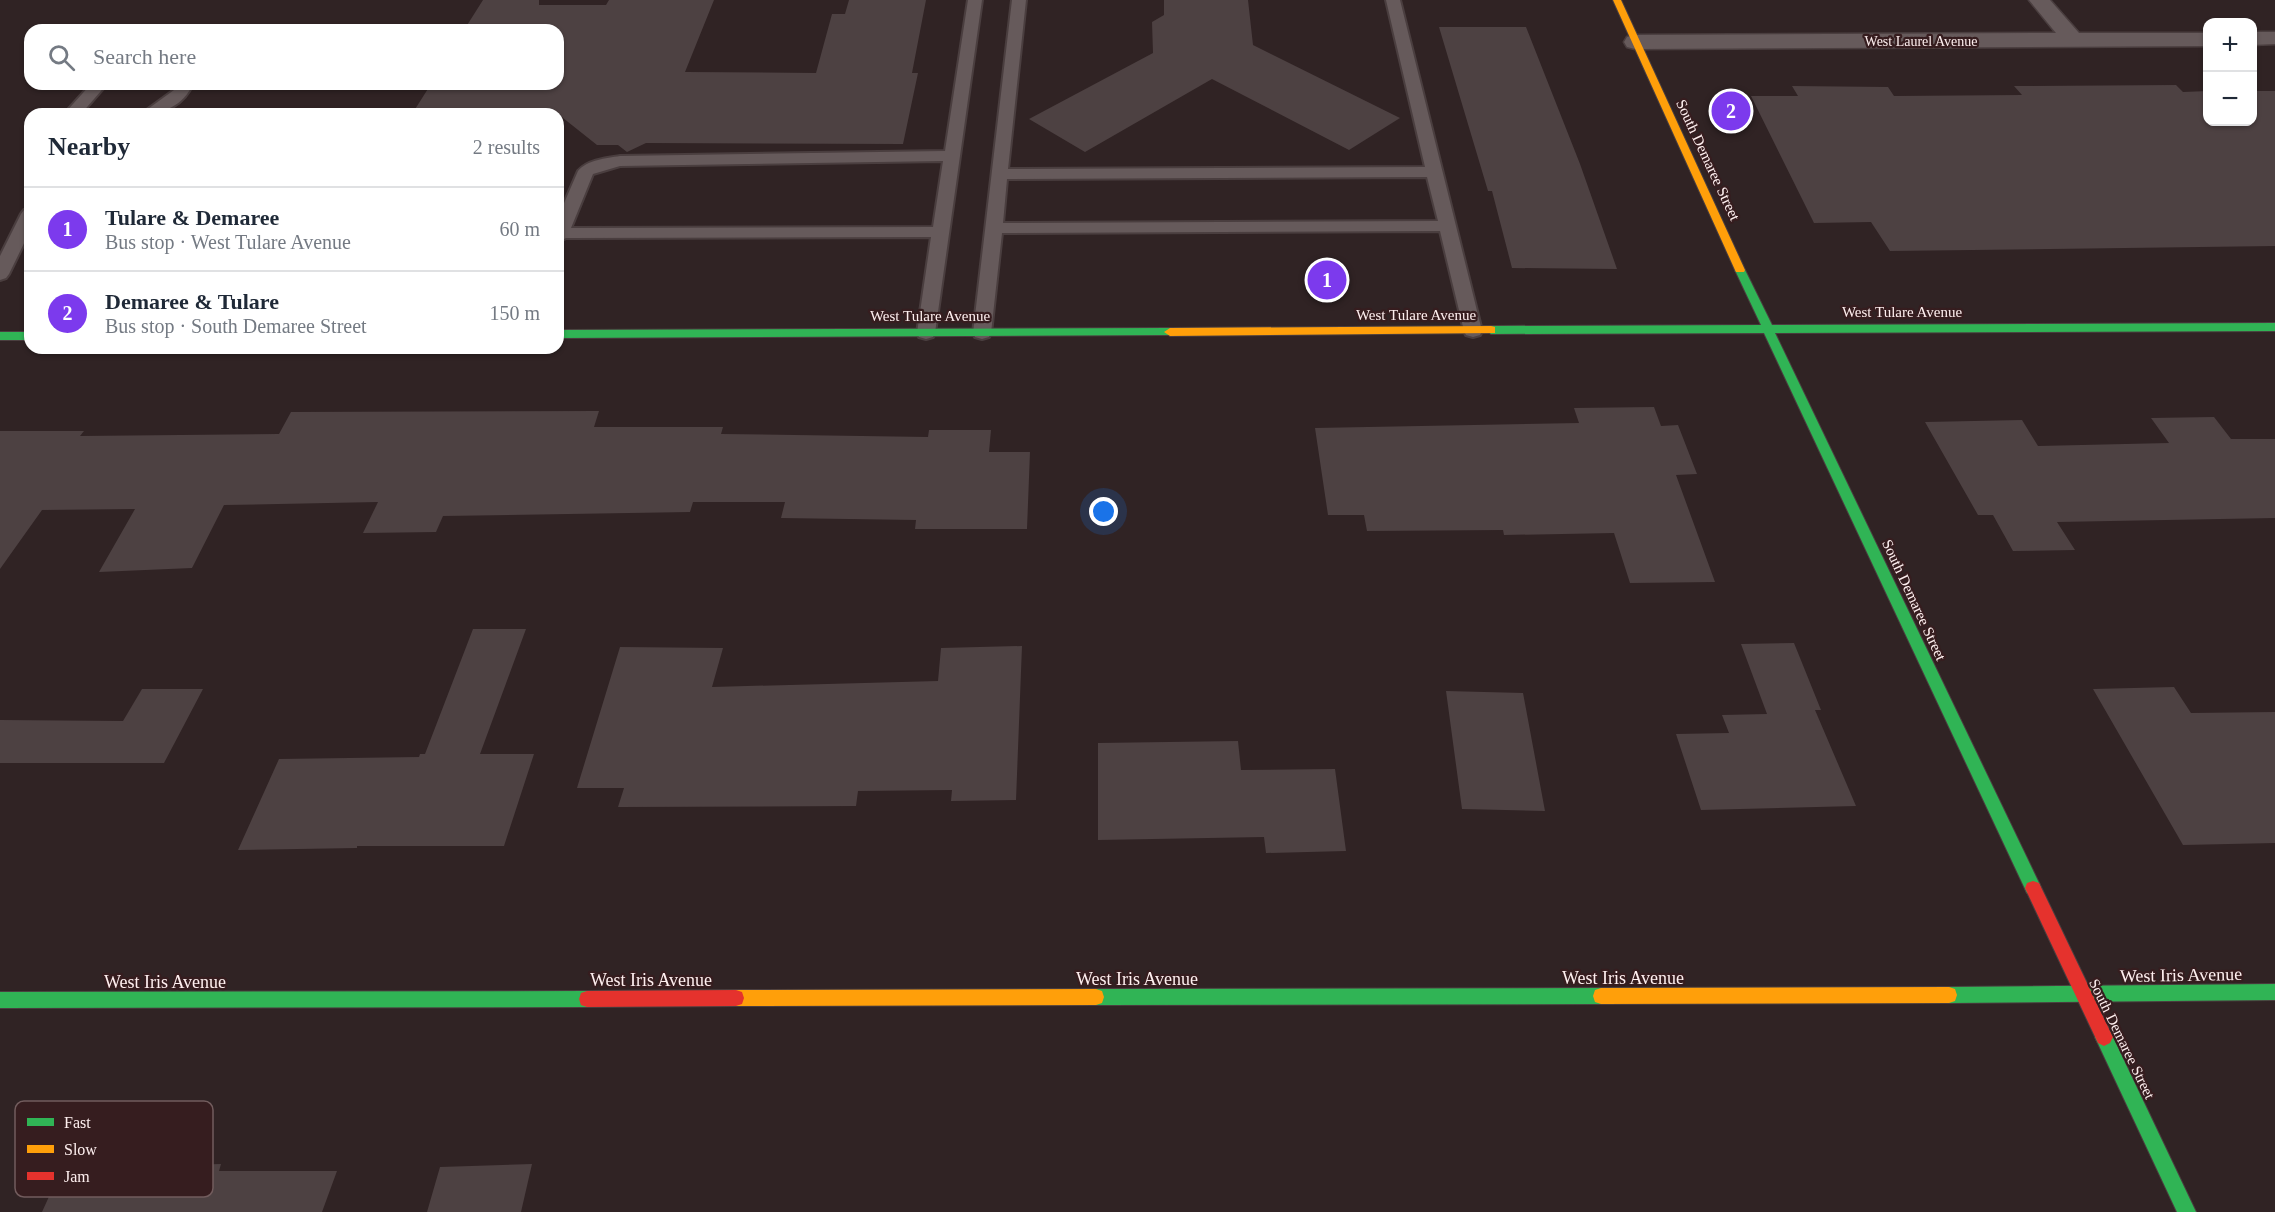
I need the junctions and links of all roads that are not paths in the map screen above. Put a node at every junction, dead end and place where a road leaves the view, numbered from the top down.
1 (975, 0) edge
2 (1019, 0) edge
3 (1393, 0) edge
4 (1617, 0) edge
5 (2039, 0) edge
6 (2275, 38) edge
7 (2203, 39) edge
8 (2257, 39) edge
9 (2073, 40) junction
10 (1635, 42) junction
11 (94, 90) edge
12 (182, 90) edge
13 (77, 108) edge
14 (158, 108) edge
15 (952, 156) junction
16 (1435, 172) junction
17 (999, 174) junction
18 (564, 223) edge
19 (24, 226) edge
20 (1448, 226) junction
21 (993, 228) junction
22 (940, 232) junction
23 (564, 235) edge
24 (0, 274) edge
25 (2275, 327) edge
26 (1767, 330) junction
27 (1473, 331) junction
28 (926, 333) junction
29 (981, 333) junction
30 (564, 334) edge
31 (0, 336) edge
32 (24, 336) edge
33 (2275, 992) edge
34 (2082, 995) junction
35 (0, 1000) edge
36 (2187, 1212) edge

1 - 15 lane
2 - 17 lane
3 - 16 lane
4 - 10 street, South Demaree Street
5 - 9 street
6 - 8 street
7 - 9 street, West Laurel Avenue
9 - 10 street, West Laurel Avenue
10 - 26 street, South Demaree Street
11 - 13 lane
12 - 14 lane
15 - 18 lane
15 - 22 lane
16 - 17 lane
16 - 20 lane
17 - 21 lane
19 - 24 lane
20 - 21 lane
20 - 27 lane
21 - 29 lane
22 - 23 lane
22 - 28 lane
25 - 26 street, West Tulare Avenue
26 - 27 street, West Tulare Avenue
26 - 34 street, South Demaree Street
27 - 29 street, West Tulare Avenue
28 - 29 street, West Tulare Avenue
28 - 30 street, West Tulare Avenue
31 - 32 street
33 - 34 street, West Iris Avenue
34 - 35 street, West Iris Avenue
34 - 36 street, South Demaree Street

